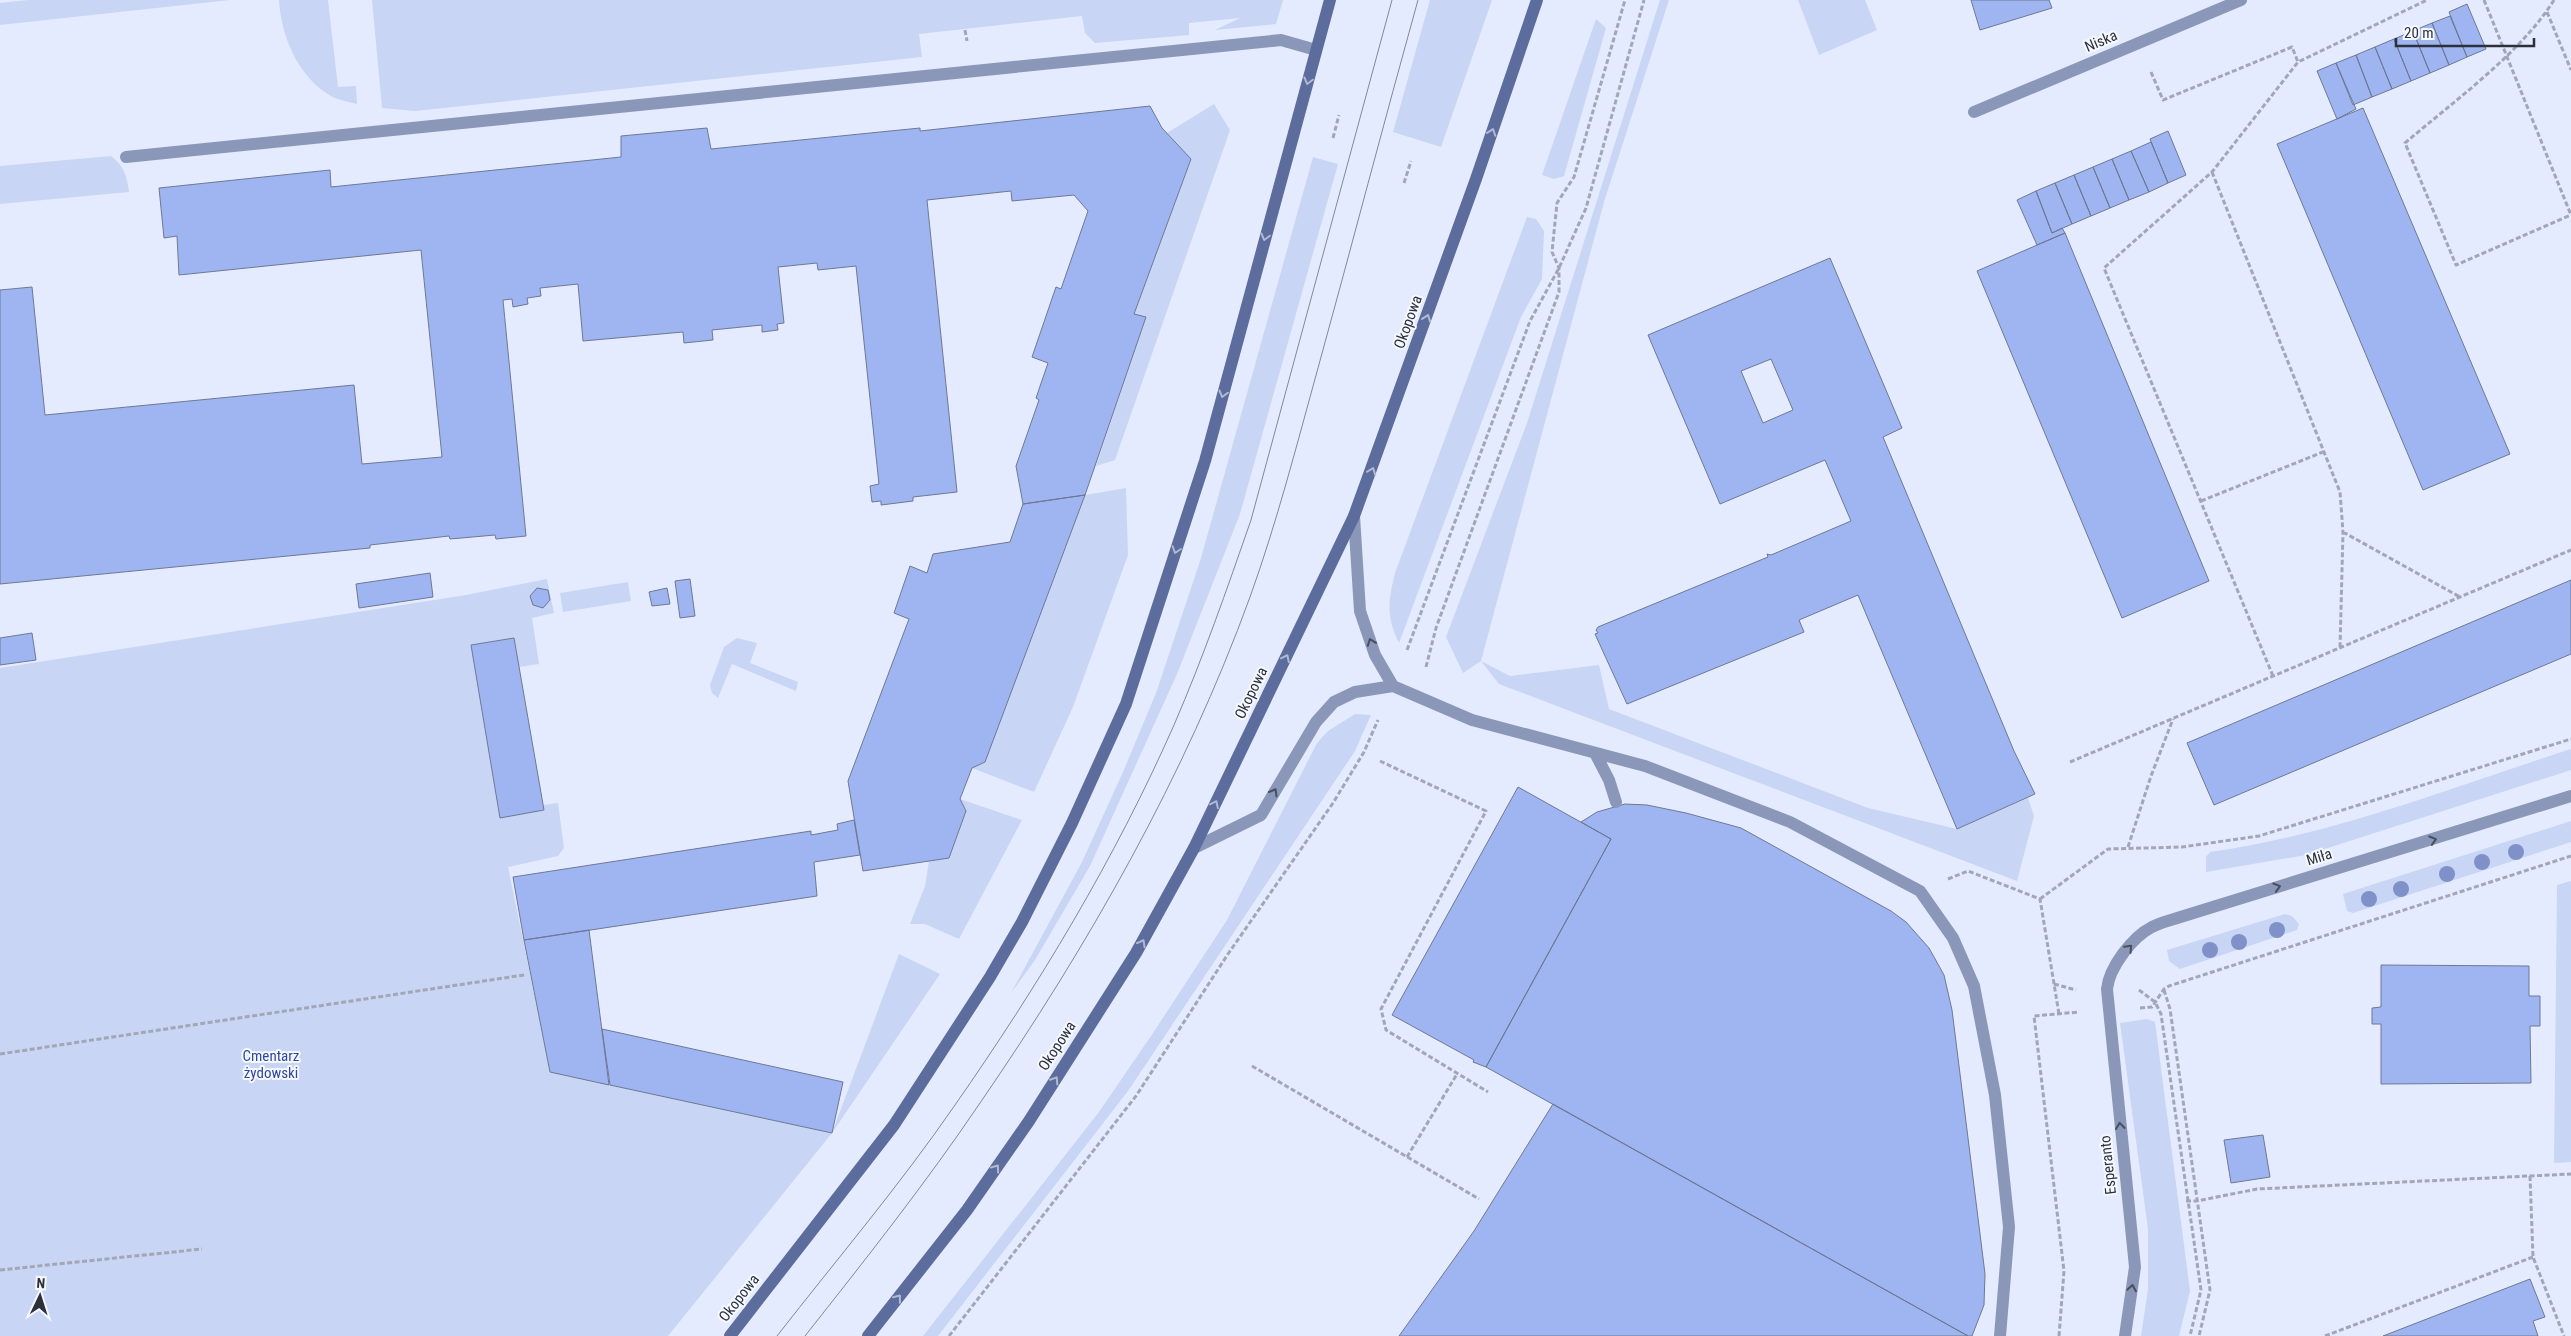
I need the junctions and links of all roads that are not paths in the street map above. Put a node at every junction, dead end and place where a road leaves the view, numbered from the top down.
1 (1330, 0) edge
2 (1537, 0) edge
3 (2241, 0) edge
4 (1316, 50) junction
5 (1974, 112) dead end
6 (126, 157) dead end
7 (1354, 516) junction
8 (1393, 686) junction
9 (1595, 753) junction
10 (2571, 796) edge
11 (1616, 802) dead end
12 (1194, 848) junction
13 (2107, 989) joint
14 (730, 1336) edge
15 (868, 1336) edge
16 (2000, 1336) edge
17 (2125, 1336) edge

1 - 4 main road, Okopowa
7 -> 2 main road, Okopowa
3 - 5 street, Niska
4 - 6 street
4 -> 14 main road, Okopowa
8 -> 7 street
12 -> 7 main road, Okopowa
8 - 9 street
12 -> 8 street
9 - 11 street
9 - 16 street
13 -> 10 street, Miła
15 -> 12 main road, Okopowa
17 -> 13 street, Esperanto

